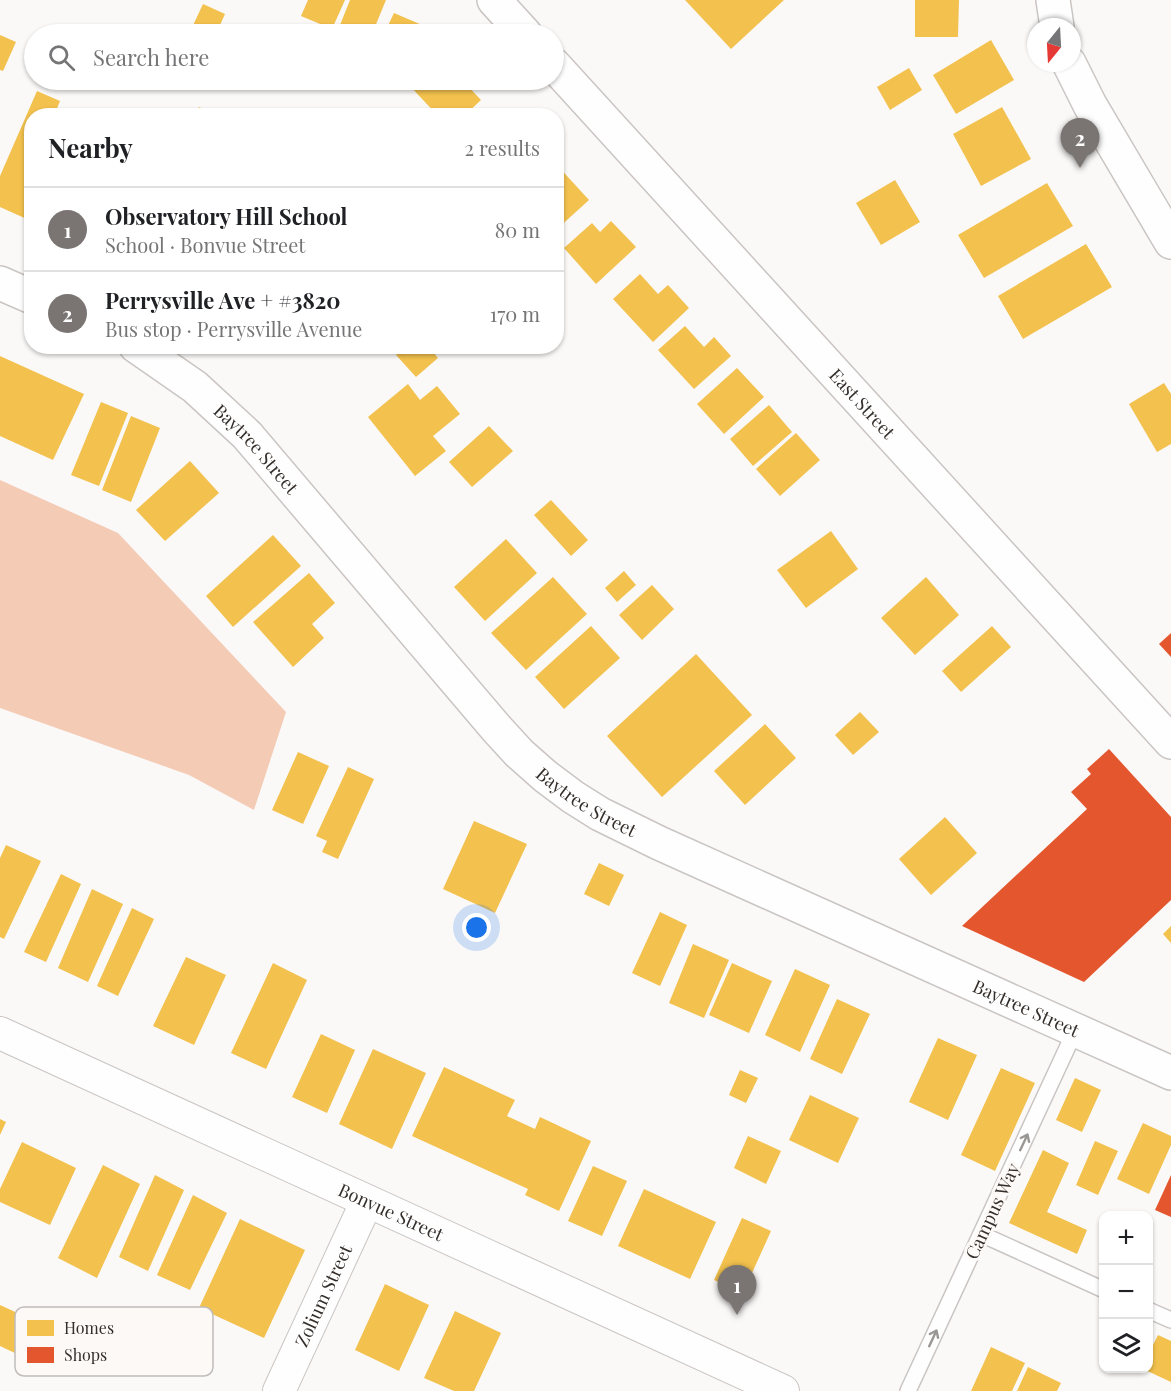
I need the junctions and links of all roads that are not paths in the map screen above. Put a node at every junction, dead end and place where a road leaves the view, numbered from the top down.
1 (494, 0) edge
2 (1053, 0) edge
3 (1056, 18) edge
4 (516, 24) edge
5 (1074, 72) edge
6 (564, 76) edge
7 (1171, 242) edge
8 (0, 282) edge
9 (24, 293) edge
10 (148, 354) edge
11 (1171, 742) edge
12 (1075, 1031) junction
13 (0, 1033) edge
14 (1171, 1073) edge
15 (367, 1201) junction
16 (981, 1234) junction
17 (1099, 1288) edge
18 (1153, 1312) edge
19 (1171, 1320) edge
20 (279, 1391) edge
21 (783, 1391) edge
22 (908, 1391) edge

1 - 4 street
2 - 3 street
5 - 7 street
6 - 11 street, East Street
8 - 9 street
10 - 12 street, Baytree Street
12 - 14 street, Baytree Street
16 -> 12 lane, Campus Way
13 - 15 street, Bonvue Street
15 - 20 street, Zolium Street
15 - 21 street, Bonvue Street
16 - 17 lane
22 -> 16 lane, Campus Way
18 - 19 lane

